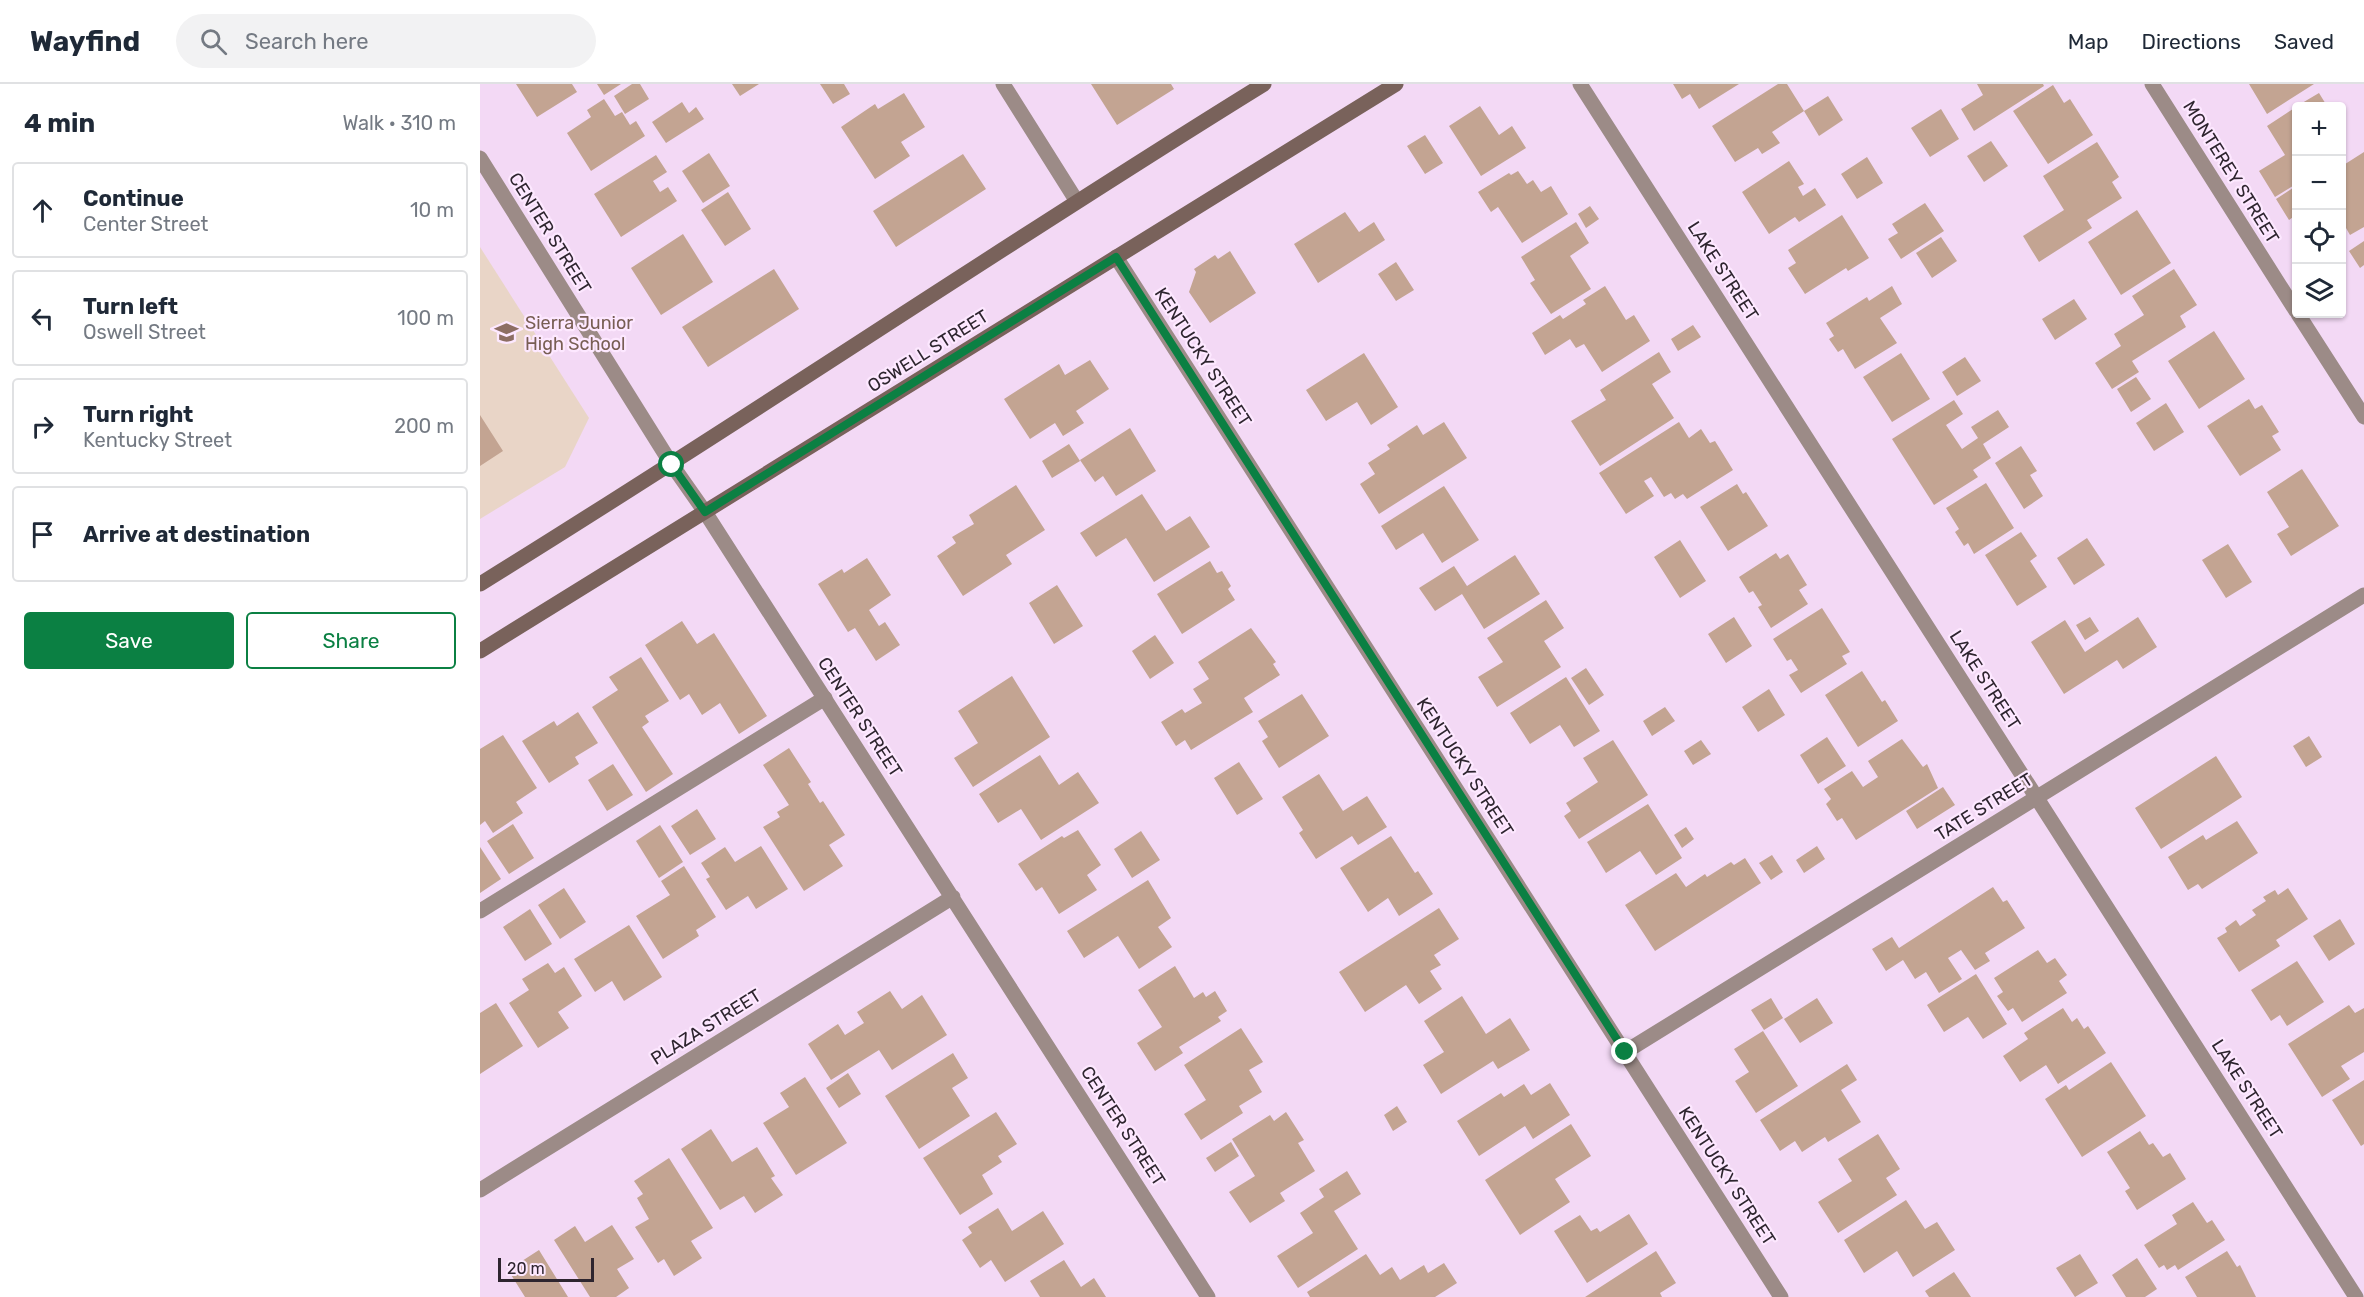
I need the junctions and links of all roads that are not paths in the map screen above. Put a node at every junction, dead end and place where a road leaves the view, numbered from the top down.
1 (1003, 84) edge
2 (1264, 84) edge
3 (1396, 84) edge
4 (1580, 84) edge
5 (2152, 84) edge
6 (480, 158) edge
7 (1076, 200) junction
8 (1116, 257) junction
9 (2292, 304) edge
10 (2301, 318) edge
11 (2364, 417) edge
12 (672, 465) junction
13 (705, 512) junction
14 (480, 584) edge
15 (2364, 594) edge
16 (480, 651) edge
17 (825, 698) junction
18 (2037, 797) junction
19 (953, 897) junction
20 (480, 911) edge
21 (1625, 1052) junction
22 (480, 1190) edge
23 (1208, 1297) edge
24 (1781, 1297) edge
25 (2356, 1297) edge

1 - 7 street
2 - 7 main road
3 - 8 main road, OSWELL STREET
4 - 18 street, LAKE STREET
5 - 9 street, MONTEREY STREET
6 - 12 street, CENTER STREET
7 - 12 main road
8 - 13 main road, OSWELL STREET
8 - 21 street, KENTUCKY STREET
10 - 11 street, MONTEREY STREET
12 - 13 street, CENTER STREET
12 - 14 main road
13 - 16 main road, OSWELL STREET
13 - 17 street, CENTER STREET
15 - 18 street, TATE STREET
17 - 19 street, CENTER STREET
17 - 20 street
18 - 21 street, TATE STREET
18 - 25 street, LAKE STREET
19 - 22 street, PLAZA STREET
19 - 23 street, CENTER STREET
21 - 24 street, KENTUCKY STREET

